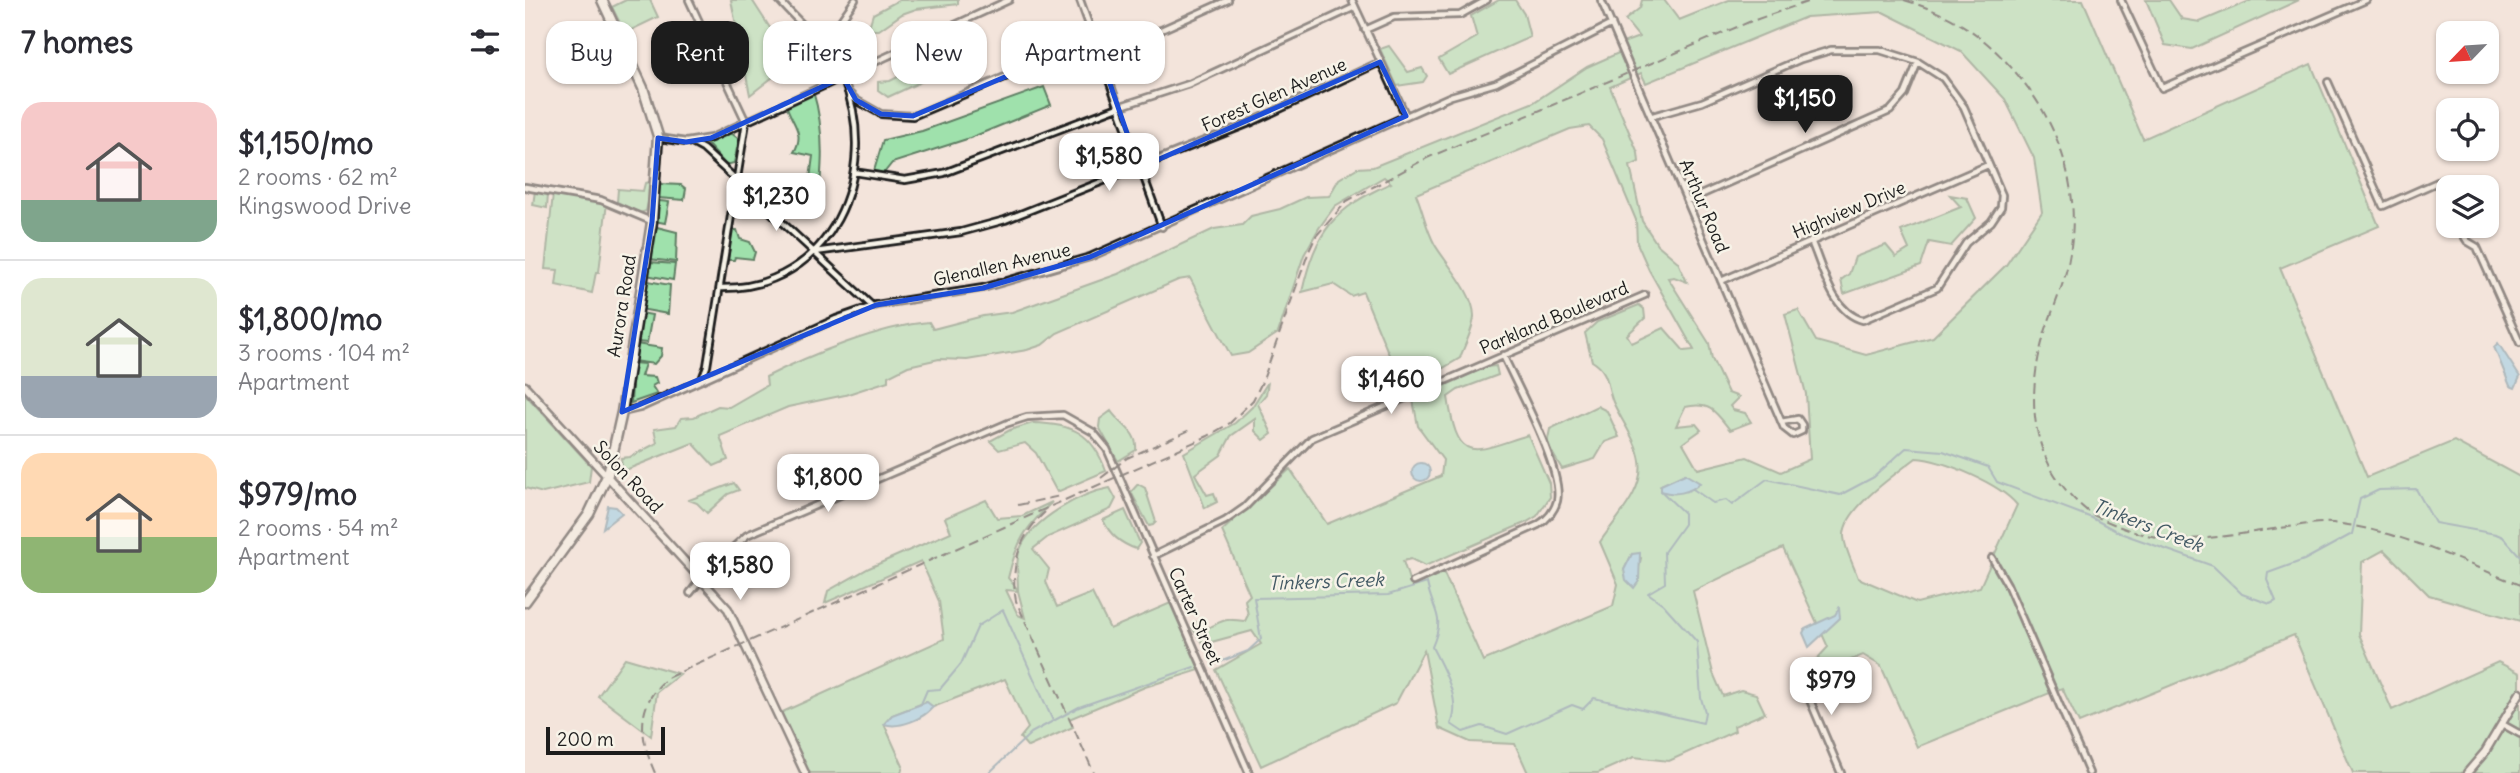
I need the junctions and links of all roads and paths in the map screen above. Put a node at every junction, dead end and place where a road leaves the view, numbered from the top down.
1 (602, 0) edge
2 (689, 0) edge
3 (779, 0) edge
4 (855, 0) edge
5 (1009, 0) edge
6 (1080, 0) edge
7 (1228, 0) edge
8 (1352, 0) edge
9 (1487, 0) edge
10 (1601, 0) edge
11 (2121, 0) edge
12 (2366, 0) edge
13 (1355, 7) junction
14 (799, 21) edge
15 (841, 21) edge
16 (1088, 21) edge
17 (1612, 24) junction
18 (1165, 28) edge
19 (1366, 30) junction
20 (877, 61) edge
21 (1380, 62) junction
22 (1918, 62) junction
23 (1001, 79) edge
24 (2328, 82) dead end
25 (828, 84) edge
26 (845, 84) edge
27 (1110, 84) edge
28 (848, 92) junction
29 (1118, 107) junction
30 (1406, 116) junction
31 (1653, 116) junction
32 (746, 122) junction
33 (658, 138) junction
34 (691, 142) junction
35 (1988, 165) junction
36 (1139, 168) junction
37 (855, 172) junction
38 (735, 178) junction
39 (2436, 183) edge
40 (525, 187) edge
41 (1686, 201) junction
42 (652, 222) junction
43 (1162, 227) junction
44 (2465, 238) edge
45 (1811, 242) junction
46 (815, 252) junction
47 (1721, 281) junction
48 (720, 288) junction
49 (1645, 295) dead end
50 (872, 306) junction
51 (2520, 343) edge
52 (1503, 355) junction
53 (702, 380) junction
54 (525, 386) edge
55 (622, 412) junction
56 (1781, 422) junction
57 (607, 477) junction
58 (1153, 556) junction
59 (1992, 558) dead end
60 (702, 578) junction
61 (1413, 582) dead end
62 (690, 593) dead end
63 (525, 602) edge
64 (1798, 671) dead end
65 (2520, 692) edge
66 (2503, 724) junction
67 (2520, 734) edge
68 (805, 773) edge
69 (1249, 773) edge
70 (1841, 773) edge
71 (2089, 773) edge
72 (2467, 773) edge

1 - 33 main road, Aurora Road
2 - 32 street
3 - 14 street
4 - 15 street
5 - 20 street
6 - 16 street
7 - 18 street
8 - 13 street
9 - 19 street
10 - 17 street, Arthur Road
11 - 12 street
13 - 19 street
13 - 29 street
17 - 30 street, Glenallen Avenue
17 - 31 street, Arthur Road
19 - 21 street
21 - 30 street
21 - 36 street, Forest Glen Avenue
22 - 31 street
22 - 35 street
22 - 41 street
23 - 28 street
24 - 39 street
25 - 32 street
26 - 28 street
27 - 29 street
28 - 37 street
29 - 36 street
29 - 37 street
30 - 43 street, Glenallen Avenue
31 - 41 street, Arthur Road
32 - 34 street
32 - 38 street
33 - 34 street
33 - 42 main road, Aurora Road
34 - 38 street
35 - 45 street, Highview Drive
35 - 45 street
36 - 43 street
36 - 46 street, Forest Glen Avenue
37 - 46 street
38 - 46 street
38 - 48 street
40 - 42 street
41 - 47 street, Arthur Road
42 - 55 main road, Aurora Road
43 - 50 street, Glenallen Avenue
44 - 51 street
45 - 47 street, Highview Drive
46 - 48 street
46 - 50 street
47 - 56 street, Arthur Road
48 - 53 street
49 - 52 street, Parkland Boulevard
50 - 53 street, Glenallen Avenue
52 - 58 street, Parkland Boulevard
52 - 61 street
53 - 55 street, Glenallen Avenue
54 - 57 street, Solon Road
55 - 57 main road, Aurora Road
56 - 56 street
57 - 60 street, Solon Road
57 - 63 main road, Aurora Road
58 - 60 street, Carter Street
58 - 69 street, Carter Street
59 - 71 street
60 - 62 street, Carter Street
60 - 68 street, Solon Road
64 - 70 street
65 - 66 street
66 - 67 street
66 - 72 street

